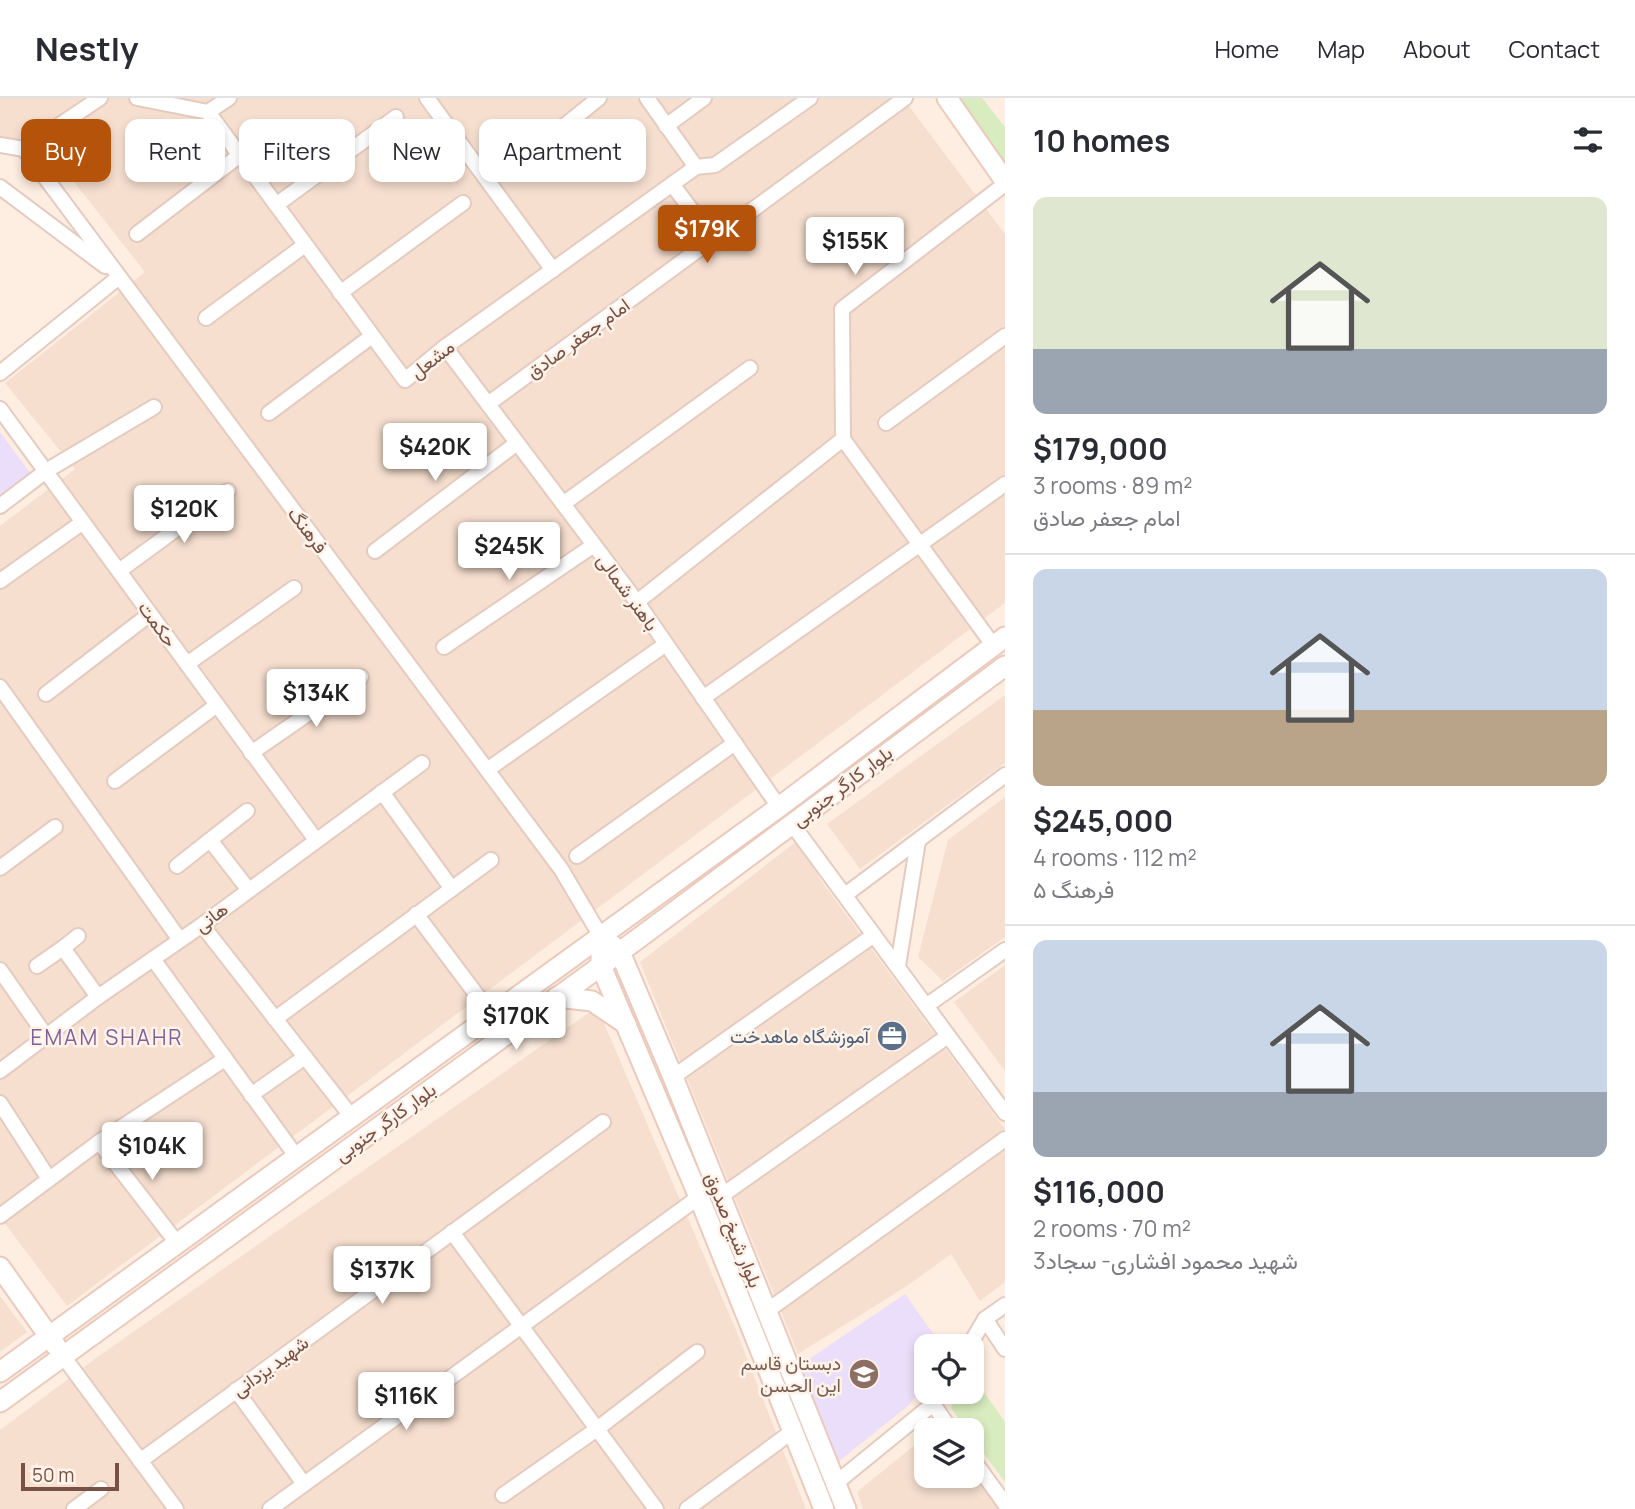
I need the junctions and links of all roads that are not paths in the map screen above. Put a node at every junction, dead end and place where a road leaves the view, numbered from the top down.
1 (100, 98) edge
2 (138, 98) edge
3 (229, 98) edge
4 (426, 98) edge
5 (599, 98) edge
6 (647, 98) edge
7 (704, 98) edge
8 (810, 98) edge
9 (905, 98) edge
10 (947, 98) edge
11 (208, 112) junction
12 (396, 117) dead end
13 (69, 119) edge
14 (573, 119) edge
15 (666, 126) junction
16 (0, 145) edge
17 (21, 148) edge
18 (239, 154) edge
19 (239, 156) edge
20 (696, 167) junction
21 (48, 182) edge
22 (259, 182) edge
23 (1005, 183) edge
24 (672, 184) junction
25 (0, 187) edge
26 (463, 203) dead end
27 (276, 205) junction
28 (137, 233) dead end
29 (712, 239) junction
30 (305, 245) junction
31 (553, 270) junction
32 (119, 277) junction
33 (340, 293) junction
34 (206, 318) dead end
35 (372, 336) junction
36 (1005, 336) edge
37 (445, 348) junction
38 (750, 368) dead end
39 (0, 373) edge
40 (488, 404) junction
41 (154, 407) dead end
42 (0, 409) edge
43 (269, 413) dead end
44 (886, 424) dead end
45 (843, 439) junction
46 (517, 443) junction
47 (46, 471) junction
48 (1005, 484) edge
49 (228, 491) dead end
50 (563, 504) junction
51 (0, 506) edge
52 (83, 522) junction
53 (594, 545) junction
54 (919, 545) junction
55 (375, 551) dead end
56 (119, 571) junction
57 (0, 581) edge
58 (293, 588) dead end
59 (637, 602) junction
60 (150, 614) junction
61 (999, 641) edge
62 (666, 644) junction
63 (444, 647) dead end
64 (187, 664) junction
65 (1003, 671) edge
66 (361, 677) dead end
67 (0, 687) edge
68 (46, 694) dead end
69 (703, 698) junction
70 (217, 705) junction
71 (735, 743) junction
72 (251, 753) junction
73 (422, 763) dead end
74 (487, 770) junction
75 (1005, 775) edge
76 (115, 781) dead end
77 (808, 786) junction
78 (382, 792) junction
79 (817, 805) junction
80 (779, 807) junction
81 (247, 811) dead end
82 (792, 824) junction
83 (55, 827) dead end
84 (210, 840) junction
85 (316, 840) junction
86 (918, 841) junction
87 (577, 856) dead end
88 (491, 860) dead end
89 (177, 866) dead end
90 (0, 868) edge
91 (248, 889) junction
92 (452, 889) junction
93 (845, 895) junction
94 (416, 915) junction
95 (202, 925) junction
96 (874, 934) junction
97 (600, 935) junction
98 (78, 936) dead end
99 (180, 940) junction
100 (63, 948) junction
101 (1005, 950) edge
102 (620, 952) junction
103 (153, 959) junction
104 (37, 966) dead end
105 (601, 966) junction
106 (898, 966) junction
107 (0, 970) edge
108 (98, 997) junction
109 (557, 997) junction
110 (926, 1006) junction
111 (491, 1014) junction
112 (275, 1019) junction
113 (626, 1024) junction
114 (46, 1036) junction
115 (948, 1036) junction
116 (305, 1057) junction
117 (225, 1059) junction
118 (0, 1071) edge
119 (673, 1077) junction
120 (251, 1095) junction
121 (0, 1103) edge
122 (1005, 1113) edge
123 (351, 1116) junction
124 (603, 1122) dead end
125 (1005, 1139) edge
126 (99, 1142) junction
127 (296, 1156) junction
128 (49, 1180) junction
129 (720, 1196) junction
130 (699, 1197) junction
131 (0, 1216) edge
132 (452, 1232) junction
133 (177, 1243) junction
134 (0, 1267) edge
135 (1005, 1305) edge
136 (767, 1311) junction
137 (985, 1319) junction
138 (522, 1326) junction
139 (976, 1334) edge
140 (48, 1336) junction
141 (1005, 1349) edge
142 (697, 1352) dead end
143 (63, 1356) junction
144 (0, 1372) edge
145 (236, 1390) junction
146 (0, 1402) edge
147 (930, 1404) edge
148 (597, 1429) junction
149 (793, 1431) junction
150 (140, 1461) junction
151 (984, 1475) edge
152 (836, 1483) junction
153 (304, 1484) junction
154 (102, 1489) dead end
155 (503, 1495) dead end
156 (1005, 1504) edge
157 (74, 1509) edge
158 (176, 1509) edge
159 (270, 1509) edge
160 (656, 1509) edge
161 (687, 1509) edge
162 (824, 1509) edge
163 (846, 1509) edge

1 - 13 street
2 - 11 street
3 - 11 street
4 - 31 street
5 - 14 street
6 - 15 street
7 - 15 street
8 - 20 street, مشعل
9 - 29 street, امام جعفر صادق
10 - 23 main road
11 - 18 street, مشعل
12 - 27 street
15 - 20 street
16 - 17 street
19 - 28 street
20 - 24 street, مشعل
21 - 32 street, فرهنگ
22 - 27 street, مشعل
23 - 45 street
24 - 29 street
24 - 31 street, مشعل
25 - 32 street
26 - 33 street
27 - 30 street, مشعل
29 - 40 street, امام جعفر صادق
30 - 33 street, مشعل
30 - 34 street
31 - 37 street, مشعل
32 - 39 street
32 - 74 street, فرهنگ
33 - 35 street, مشعل
35 - 37 street, مشعل
35 - 43 street
36 - 44 street
37 - 40 street, باهنر شمالی
38 - 50 street
40 - 46 street, باهنر شمالی
41 - 47 street
42 - 47 street, حکمت
45 - 54 street
45 - 59 street
46 - 50 street, باهنر شمالی
46 - 55 street
47 - 51 street
47 - 52 street, حکمت
48 - 54 street
49 - 56 street
50 - 53 street, باهنر شمالی
52 - 56 street, حکمت
52 - 57 street
53 - 59 street, باهنر شمالی
53 - 63 street
54 - 61 street
54 - 69 street
56 - 60 street, حکمت
58 - 64 street
59 - 62 street, باهنر شمالی
60 - 64 street, حکمت
60 - 68 street
61 - 77 main road, بلوار کارگر جنوبی
62 - 69 street, باهنر شمالی
62 - 74 street
64 - 70 street, حکمت
65 - 79 main road, بلوار کارگر جنوبی
66 - 72 street
67 - 99 street
69 - 71 street, باهنر شمالی
70 - 72 street, حکمت
70 - 76 street
71 - 80 street, باهنر شمالی
71 - 87 street
72 - 85 street, حکمت
73 - 78 street, هانی
74 - 97 street, فرهنگ
75 - 86 street
77 - 79 main road
77 - 80 main road, بلوار کارگر جنوبی
78 - 85 street, هانی
78 - 92 street
79 - 82 main road, بلوار کارگر جنوبی
80 - 82 main road
80 - 97 main road, بلوار کارگر جنوبی
81 - 84 street
82 - 93 street
82 - 102 main road, بلوار کارگر جنوبی
83 - 90 street
84 - 89 street
84 - 91 street
85 - 91 street, هانی
86 - 93 street
86 - 106 street
88 - 92 street
91 - 95 street, هانی
92 - 94 street
93 - 96 street
94 - 111 street
94 - 112 street
95 - 99 street, هانی
95 - 112 street
96 - 106 street
96 - 119 street
97 - 102 main road
97 - 105 main road
97 - 111 main road, بلوار کارگر جنوبی
98 - 100 street
99 - 103 street, هانی
100 - 104 street
100 - 108 street
101 - 110 street
102 - 105 main road, بلوار کارگر جنوبی
102 - 119 main road, بلوار شیخ صدوق
103 - 108 street, هانی
103 - 117 street
105 - 109 main road, بلوار کارگر جنوبی
105 - 113 main road, بلوار شیخ صدوق
106 - 110 street
107 - 114 street
108 - 114 street, هانی
109 - 113 main road
109 - 143 main road, بلوار کارگر جنوبی
110 - 115 street
111 - 123 main road, بلوار کارگر جنوبی
112 - 116 street
113 - 130 main road, بلوار شیخ صدوق
114 - 118 street, هانی
115 - 122 street
115 - 129 street
116 - 120 street
116 - 123 street
117 - 120 street
117 - 126 street
119 - 129 main road, بلوار شیخ صدوق
120 - 127 street
121 - 128 street
123 - 127 main road, بلوار کارگر جنوبی
124 - 132 street, شهید یزدانی
125 - 136 street
126 - 128 street
126 - 133 street
127 - 133 main road, بلوار کارگر جنوبی
128 - 131 street
129 - 136 main road, بلوار شیخ صدوق
130 - 138 street
130 - 149 main road, بلوار شیخ صدوق
132 - 138 street
132 - 145 street, شهید یزدانی
133 - 140 main road, بلوار کارگر جنوبی
134 - 140 main road
135 - 137 street
136 - 152 main road, بلوار شیخ صدوق
137 - 139 street
137 - 141 street
138 - 148 street
138 - 153 street
140 - 143 main road
140 - 144 main road, بلوار کارگر جنوبی
142 - 148 street
143 - 146 main road, بلوار کارگر جنوبی
143 - 150 street
145 - 150 street, شهید یزدانی
145 - 153 street
147 - 152 street
148 - 155 street
148 - 160 street
149 - 161 street
149 - 162 main road, بلوار شیخ صدوق
150 - 158 street
151 - 156 street
152 - 163 main road, بلوار شیخ صدوق
153 - 159 street
154 - 157 street

